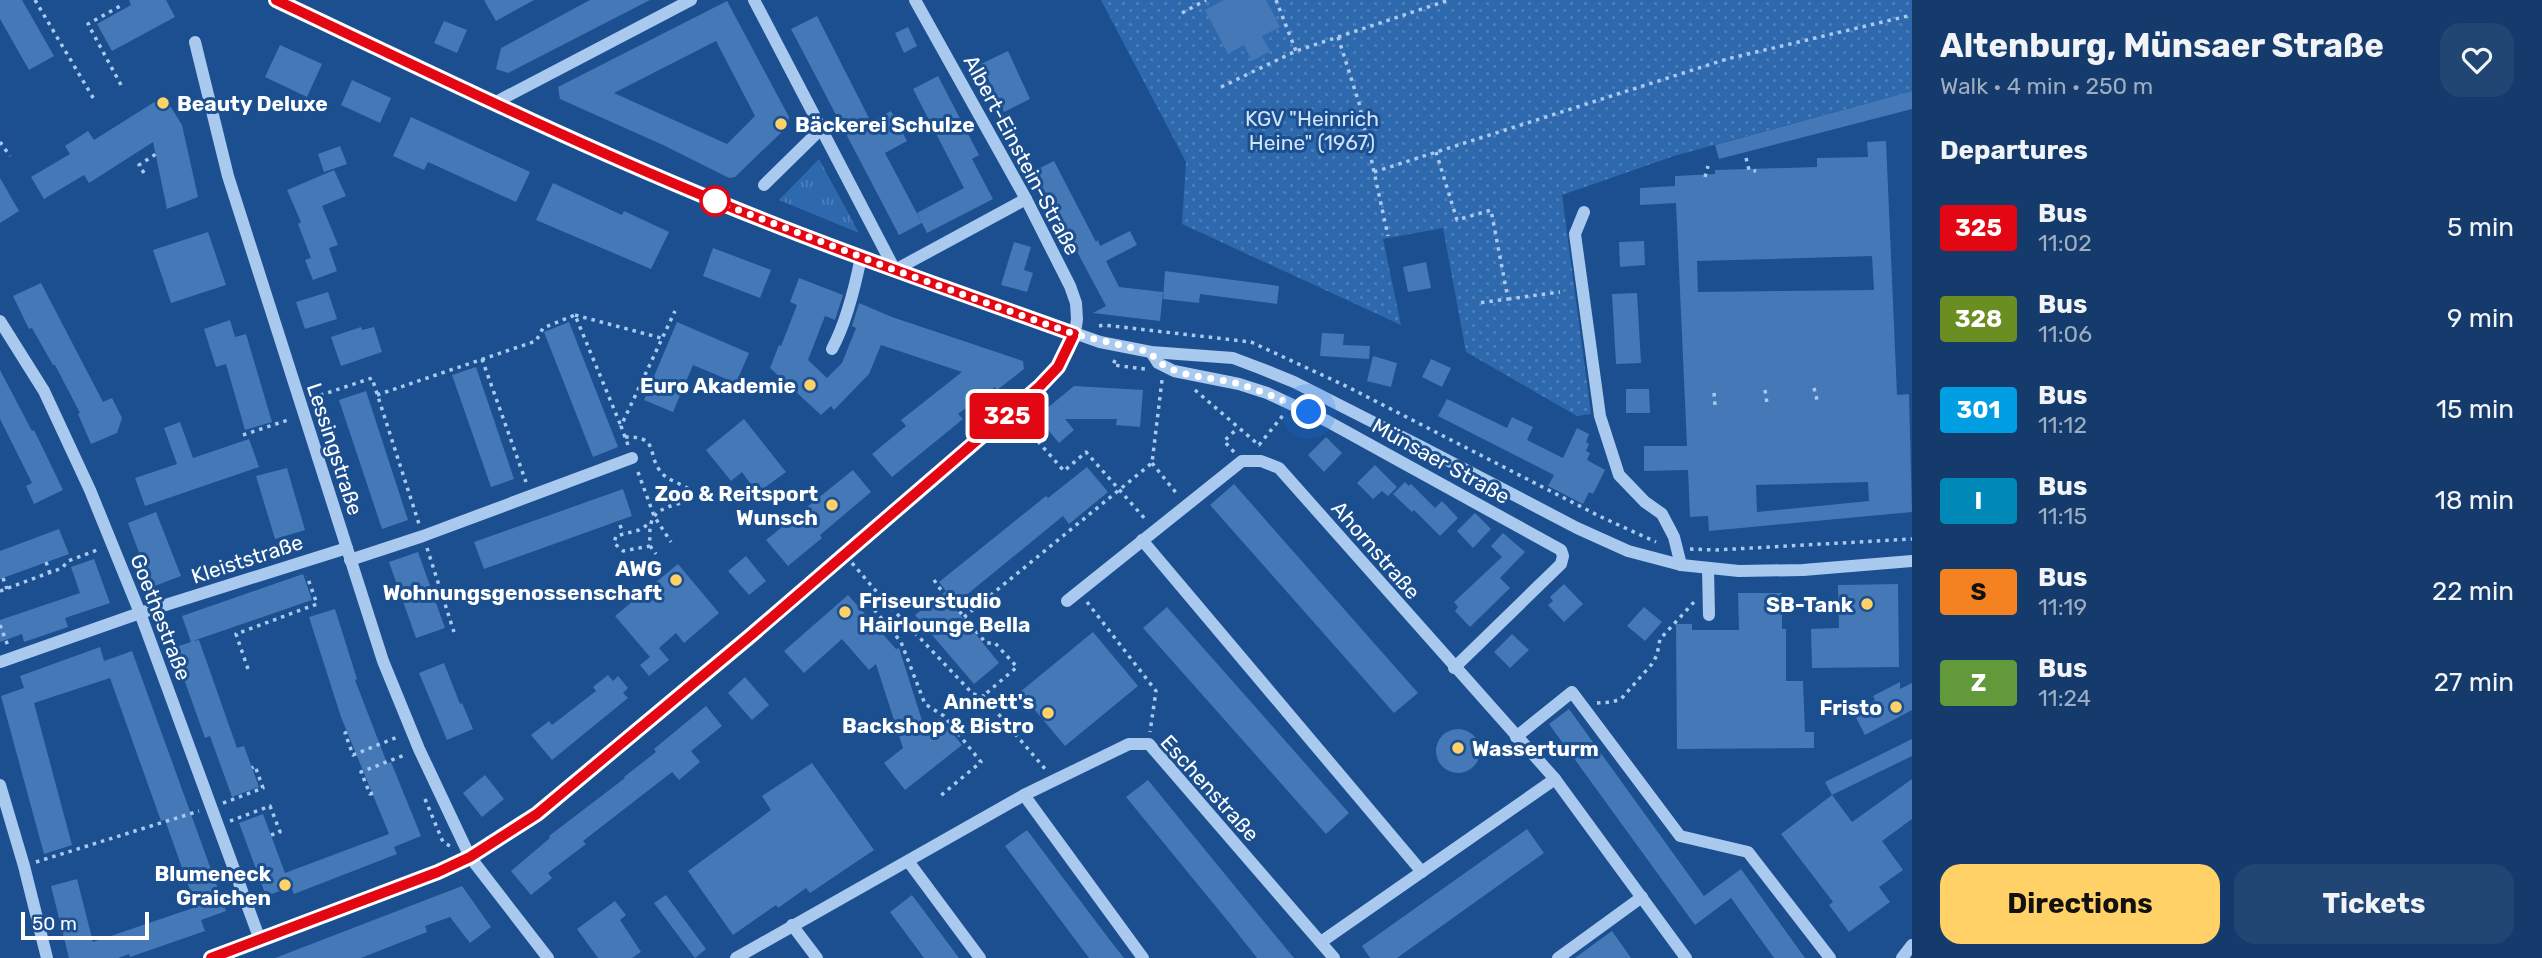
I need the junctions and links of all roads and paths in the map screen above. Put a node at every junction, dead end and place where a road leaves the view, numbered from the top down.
1 (36, 0) edge
2 (276, 0) edge
3 (691, 0) edge
4 (754, 0) edge
5 (915, 0) edge
6 (1206, 0) edge
7 (1276, 0) edge
8 (1449, 0) edge
9 (122, 5) dead end
10 (1182, 13) dead end
11 (1912, 15) edge
12 (1338, 37) junction
13 (195, 42) dead end
14 (1296, 51) junction
15 (121, 85) dead end
16 (1221, 88) dead end
17 (95, 102) dead end
18 (494, 103) junction
19 (822, 128) junction
20 (0, 142) edge
21 (1436, 152) junction
22 (156, 154) dead end
23 (10, 156) dead end
24 (1746, 158) dead end
25 (1708, 166) dead end
26 (1756, 171) dead end
27 (1374, 172) junction
28 (144, 173) dead end
29 (1704, 177) dead end
30 (764, 185) dead end
31 (1026, 199) junction
32 (1584, 212) dead end
33 (1388, 236) dead end
34 (861, 257) junction
35 (895, 270) junction
36 (1560, 292) dead end
37 (1508, 299) junction
38 (1478, 303) dead end
39 (674, 311) dead end
40 (575, 315) junction
41 (0, 321) edge
42 (1074, 334) junction
43 (662, 338) junction
44 (832, 349) dead end
45 (1150, 352) junction
46 (482, 359) junction
47 (1168, 371) junction
48 (1814, 388) dead end
49 (1765, 390) dead end
50 (1714, 393) dead end
51 (377, 395) junction
52 (1817, 400) dead end
53 (1767, 403) dead end
54 (1291, 404) junction
55 (1715, 405) dead end
56 (302, 409) junction
57 (1012, 411) junction
58 (621, 426) junction
59 (1238, 428) junction
60 (243, 435) dead end
61 (625, 437) junction
62 (1259, 445) junction
63 (632, 458) junction
64 (1242, 461) junction
65 (1152, 463) junction
66 (1279, 468) junction
67 (1120, 489) junction
68 (531, 495) junction
69 (1186, 505) junction
70 (654, 516) junction
71 (649, 524) junction
72 (620, 525) dead end
73 (1154, 530) junction
74 (623, 533) junction
75 (423, 536) junction
76 (1912, 539) edge
77 (1142, 540) junction
78 (671, 542) dead end
79 (112, 545) junction
80 (650, 546) junction
81 (1677, 548) junction
82 (844, 553) junction
83 (348, 554) junction
84 (656, 554) dead end
85 (302, 561) junction
86 (1912, 561) edge
87 (46, 562) dead end
88 (1681, 565) junction
89 (1708, 568) junction
90 (50, 573) junction
91 (3, 578) dead end
92 (934, 580) dead end
93 (1708, 587) junction
94 (7, 589) junction
95 (0, 591) edge
96 (1078, 592) junction
97 (943, 593) dead end
98 (881, 598) junction
99 (1067, 601) dead end
100 (954, 605) dead end
101 (140, 613) junction
102 (1709, 615) dead end
103 (964, 617) junction
104 (0, 625) edge
105 (454, 632) dead end
106 (6, 660) edge
107 (1454, 668) junction
108 (248, 669) dead end
109 (983, 696) junction
110 (1581, 703) junction
111 (412, 731) junction
112 (347, 732) dead end
113 (1516, 737) junction
114 (1149, 744) junction
115 (419, 749) junction
116 (251, 768) dead end
117 (1555, 779) junction
118 (1055, 780) junction
119 (0, 785) edge
120 (373, 793) dead end
121 (1024, 795) junction
122 (939, 797) dead end
123 (211, 807) junction
124 (219, 825) junction
125 (271, 835) dead end
126 (470, 857) junction
127 (908, 861) junction
128 (24, 866) junction
129 (1422, 872) junction
130 (1642, 897) junction
131 (792, 925) junction
132 (260, 940) junction
133 (1321, 942) junction
134 (1912, 945) edge
135 (47, 958) edge
136 (211, 958) edge
137 (548, 958) edge
138 (736, 958) edge
139 (817, 958) edge
140 (980, 958) edge
141 (1143, 958) edge
142 (1334, 958) edge
143 (1558, 958) edge
144 (1686, 958) edge
145 (1830, 958) edge
146 (1902, 958) edge

1 - 17 path
2 - 18 street, Münsaer Straße
3 - 18 street
4 - 19 street
5 - 31 street, Albert-Einstein-Straße
6 - 10 path
7 - 14 path
8 - 12 path
9 - 15 path
11 - 21 path
12 - 14 path
12 - 27 path
13 - 56 street, Lessingstraße
14 - 16 path
18 - 34 street, Münsaer Straße
19 - 30 street
19 - 35 street
20 - 23 path
21 - 27 path
21 - 37 path
22 - 28 path
24 - 26 path
25 - 29 path
27 - 33 path
31 - 35 street
31 - 42 street, Albert-Einstein-Straße
32 - 81 street
34 - 35 street, Münsaer Straße
34 - 44 street
35 - 42 street, Münsaer Straße
36 - 37 path
37 - 38 path
39 - 43 path
40 - 43 path
40 - 46 path
40 - 58 path
41 - 79 street, Goethestraße
42 - 45 street, Münsaer Straße
42 - 57 street
43 - 58 path
45 - 47 street, Münsaer Straße
45 - 88 street, Münsaer Straße
46 - 51 path
46 - 68 path
47 - 54 street, Münsaer Straße
47 - 59 path
47 - 65 path
48 - 52 path
49 - 53 path
50 - 55 path
51 - 56 path
51 - 75 path
54 - 62 path
54 - 107 street, Münsaer Straße
56 - 60 path
56 - 83 street, Lessingstraße
57 - 67 path
57 - 82 street
58 - 61 path
59 - 62 path
59 - 64 path
61 - 63 path
61 - 70 path
62 - 66 path
63 - 68 street, Kleiststraße
63 - 70 path
64 - 66 street
64 - 69 street
65 - 67 path
65 - 69 path
66 - 107 street, Ahornstraße
67 - 73 path
67 - 103 path
68 - 75 street, Kleiststraße
69 - 73 street
70 - 71 path
70 - 78 path
71 - 74 path
71 - 80 path
72 - 74 path
73 - 77 street
74 - 80 path
75 - 83 street, Kleiststraße
75 - 105 path
76 - 81 path
77 - 96 street
77 - 129 street
79 - 90 path
79 - 101 street, Goethestraße
80 - 84 path
81 - 88 street
82 - 98 path
82 - 126 street
83 - 85 street, Kleiststraße
83 - 111 street, Lessingstraße
85 - 101 street, Kleiststraße
85 - 108 path
86 - 89 street, Münsaer Straße
87 - 90 path
88 - 89 street, Münsaer Straße
89 - 93 street
90 - 94 path
91 - 94 path
92 - 97 path
93 - 102 street
93 - 110 path
94 - 95 path
96 - 99 street
96 - 114 path
98 - 109 path
98 - 122 path
100 - 103 path
101 - 106 street, Kleiststraße
101 - 123 street, Goethestraße
103 - 109 path
104 - 106 path
107 - 113 street, Ahornstraße
109 - 118 path
110 - 113 street
110 - 145 street
111 - 112 path
111 - 115 street, Lessingstraße
113 - 117 street, Ahornstraße
114 - 118 street, Eschenstraße
114 - 133 street, Eschenstraße
115 - 120 path
115 - 126 street, Lessingstraße
116 - 123 path
117 - 129 street
117 - 130 street, Ahornstraße
118 - 121 street, Eschenstraße
119 - 128 street
121 - 127 street, Eschenstraße
121 - 141 street
123 - 124 street, Goethestraße
123 - 128 path
124 - 125 path
124 - 132 street, Goethestraße
126 - 132 street
126 - 137 street, Lessingstraße
127 - 131 street, Eschenstraße
127 - 140 street
128 - 135 street
129 - 133 street
130 - 143 street
130 - 144 street, Ahornstraße
131 - 138 street, Eschenstraße
131 - 139 street
132 - 136 street
133 - 142 street, Eschenstraße
134 - 146 street

